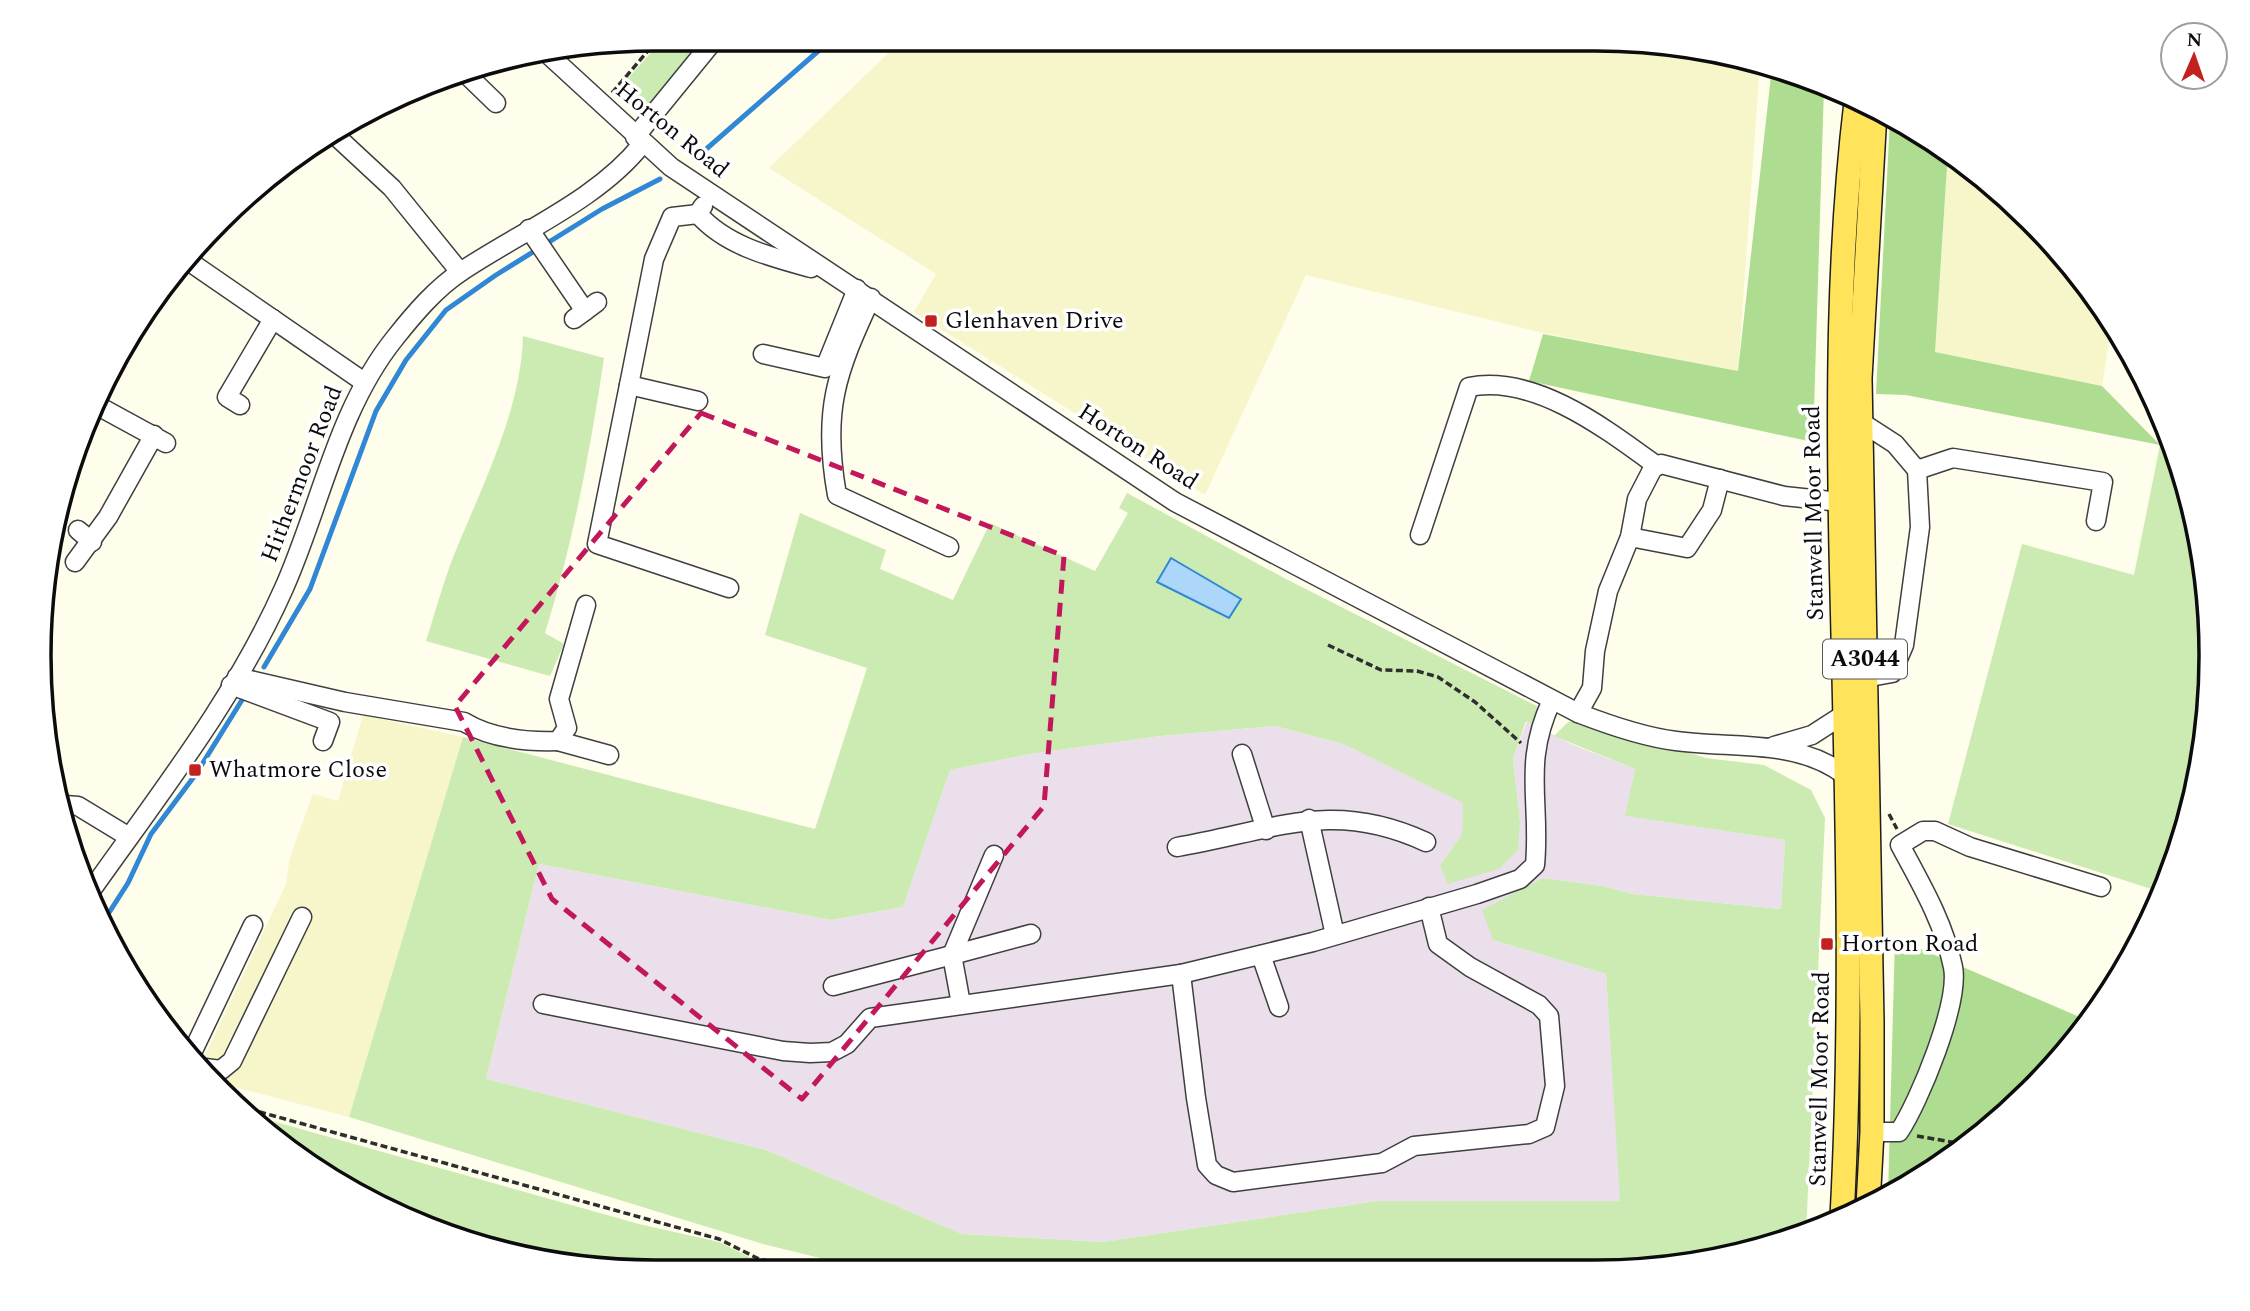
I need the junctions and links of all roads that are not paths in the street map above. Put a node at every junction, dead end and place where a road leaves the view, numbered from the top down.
1 (705, 51) edge
2 (554, 60) edge
3 (472, 79) edge
4 (496, 103) dead end
5 (1855, 110) edge
6 (1874, 120) edge
7 (340, 140) edge
8 (639, 141) junction
9 (710, 194) junction
10 (698, 214) junction
11 (532, 233) junction
12 (194, 265) edge
13 (460, 272) junction
14 (826, 272) junction
15 (864, 294) junction
16 (585, 310) dead end
17 (273, 319) junction
18 (763, 354) dead end
19 (364, 382) junction
20 (629, 385) junction
21 (698, 401) dead end
22 (240, 405) dead end
23 (104, 409) edge
24 (1861, 422) junction
25 (1657, 466) junction
26 (1917, 470) junction
27 (1720, 480) junction
28 (1840, 502) junction
29 (2096, 520) dead end
30 (78, 530) dead end
31 (1420, 535) dead end
32 (1630, 537) junction
33 (92, 542) junction
34 (949, 547) dead end
35 (75, 562) dead end
36 (730, 588) dead end
37 (586, 605) dead end
38 (1865, 678) junction
39 (234, 681) junction
40 (1552, 700) junction
41 (1578, 713) junction
42 (1843, 715) junction
43 (323, 741) dead end
44 (558, 741) junction
45 (1767, 748) junction
46 (1242, 754) dead end
47 (609, 755) dead end
48 (1846, 776) junction
49 (69, 805) edge
50 (1309, 819) junction
51 (1266, 830) junction
52 (129, 837) junction
53 (1426, 842) dead end
54 (1177, 847) dead end
55 (994, 855) dead end
56 (96, 884) edge
57 (2101, 887) dead end
58 (1429, 907) junction
59 (302, 918) dead end
60 (253, 925) dead end
61 (1031, 934) dead end
62 (1335, 935) junction
63 (952, 955) junction
64 (1261, 955) junction
65 (1181, 974) junction
66 (833, 986) dead end
67 (543, 1004) dead end
68 (961, 1004) junction
69 (1279, 1007) dead end
70 (195, 1047) edge
71 (215, 1069) edge
72 (1872, 1132) junction
73 (1869, 1194) edge
74 (1842, 1207) edge

1 - 8 street, Hithermoor Road
2 - 8 street, Horton Road
3 - 4 street
5 - 28 main road, Stanwell Moor Road / A3044
6 - 24 main road, Stanwell Moor Road / A3044
7 - 13 street
8 - 9 street, Horton Road
8 - 11 street, Hithermoor Road
9 - 10 street
9 - 14 street, Horton Road
10 - 14 street
10 - 20 street
11 - 13 street, Hithermoor Road
11 - 16 street
12 - 17 street
13 - 19 street, Hithermoor Road
14 - 15 street, Horton Road
15 - 18 street
15 - 34 street
15 - 40 street, Horton Road
17 - 19 street
17 - 22 street
19 - 39 street, Hithermoor Road
20 - 21 street
20 - 36 street
23 - 33 street
24 - 26 street
24 - 38 main road, Stanwell Moor Road / A3044
25 - 27 street
25 - 31 street
25 - 32 street
26 - 29 street
26 - 38 street
27 - 28 street
27 - 32 street
28 - 42 main road, Stanwell Moor Road / A3044
30 - 33 street
32 - 41 street
33 - 35 street
37 - 44 street
38 - 72 main road, Stanwell Moor Road / A3044
39 - 43 street
39 - 44 street
39 - 52 street, Hithermoor Road
40 - 41 street, Horton Road
40 - 58 street
41 - 45 street, Horton Road
42 - 45 street, Horton Road
42 - 48 main road, Stanwell Moor Road / A3044
44 - 47 street
45 - 48 street, Horton Road
46 - 51 street
48 - 74 main road, Stanwell Moor Road / A3044
49 - 52 street
50 - 51 street
50 - 53 street
50 - 62 street
51 - 54 street
52 - 56 street, Hithermoor Road
55 - 63 street
57 - 72 street
58 - 62 street
58 - 65 street
59 - 71 street
60 - 70 street
61 - 63 street
62 - 64 street
63 - 66 street
63 - 68 street
64 - 65 street
64 - 69 street
65 - 68 street
67 - 68 street
72 - 73 main road, Stanwell Moor Road / A3044

